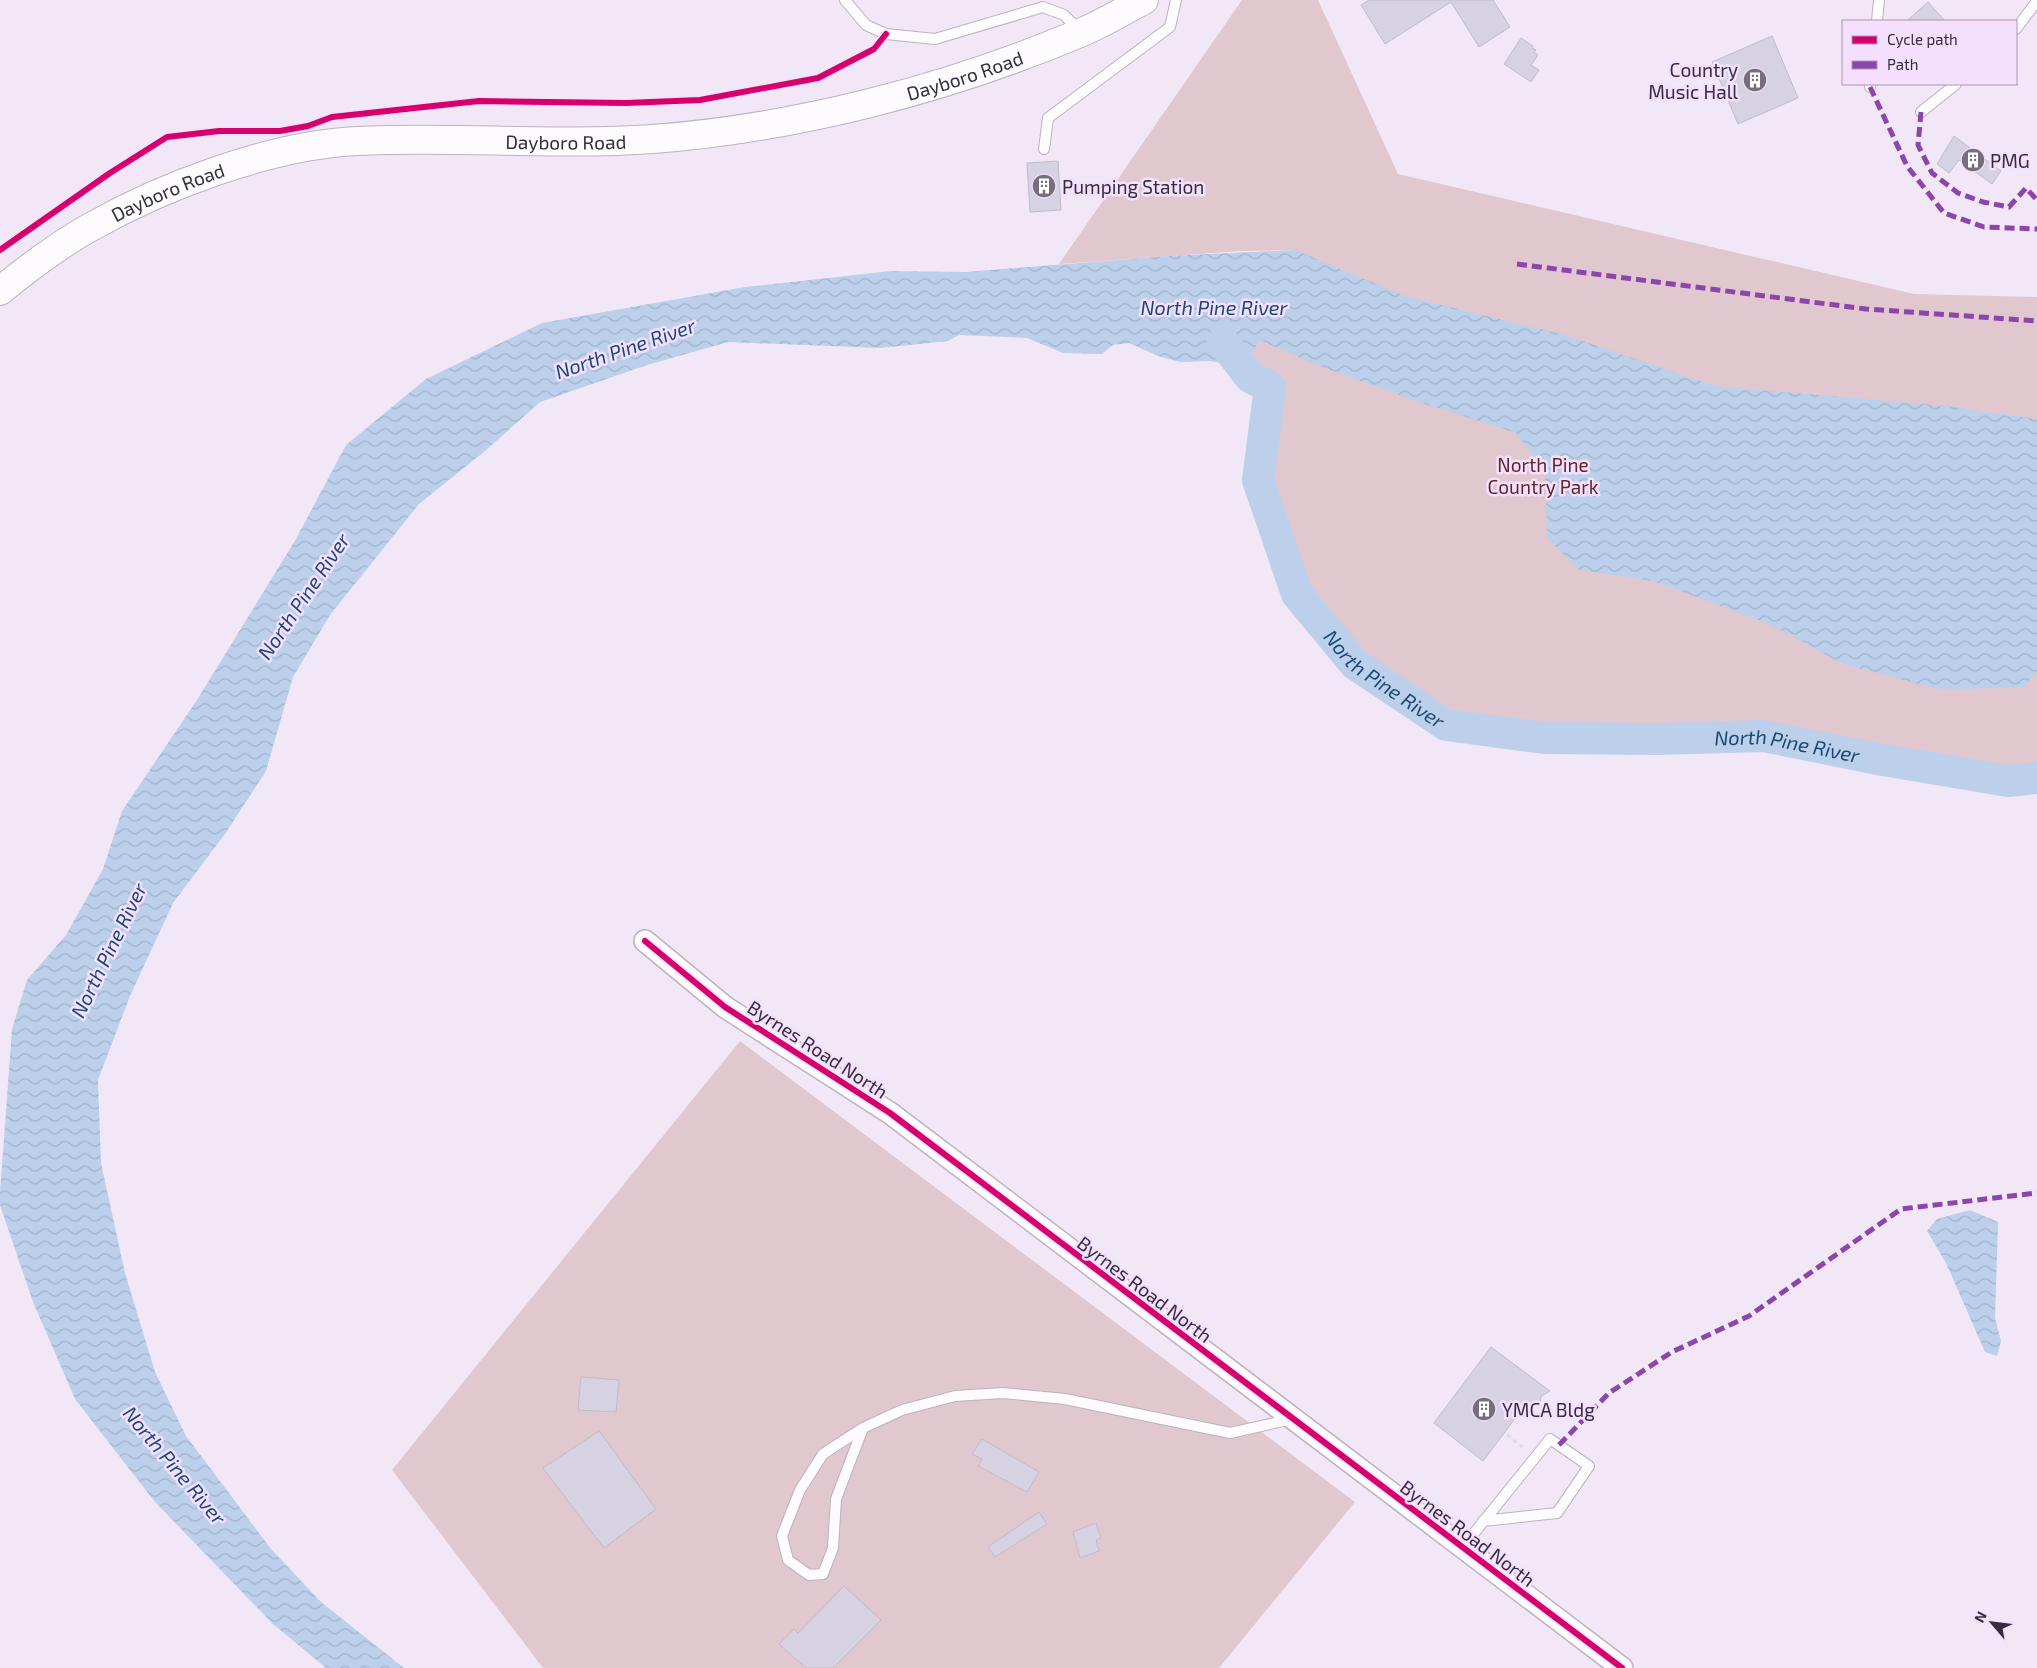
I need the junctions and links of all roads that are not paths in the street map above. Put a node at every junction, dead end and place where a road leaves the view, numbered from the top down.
1 (845, 0) edge
2 (1144, 0) edge
3 (1176, 0) edge
4 (1880, 0) edge
5 (2037, 1) edge
6 (1877, 20) edge
7 (2017, 28) edge
8 (1081, 32) junction
9 (1955, 85) edge
10 (1920, 112) dead end
11 (1044, 149) dead end
12 (0, 291) edge
13 (645, 941) dead end
14 (1292, 1420) junction
15 (863, 1428) junction
16 (1483, 1521) junction
17 (1462, 1548) junction
18 (1622, 1668) edge

1 - 8 lane
2 - 8 main road, Dayboro Road
3 - 11 lane
4 - 6 lane
5 - 7 lane
8 - 12 main road, Dayboro Road
9 - 10 lane
13 - 14 street, Byrnes Road North
14 - 15 lane
14 - 17 street, Byrnes Road North
15 - 15 lane
16 - 16 lane
16 - 17 lane
17 - 18 street, Byrnes Road North

